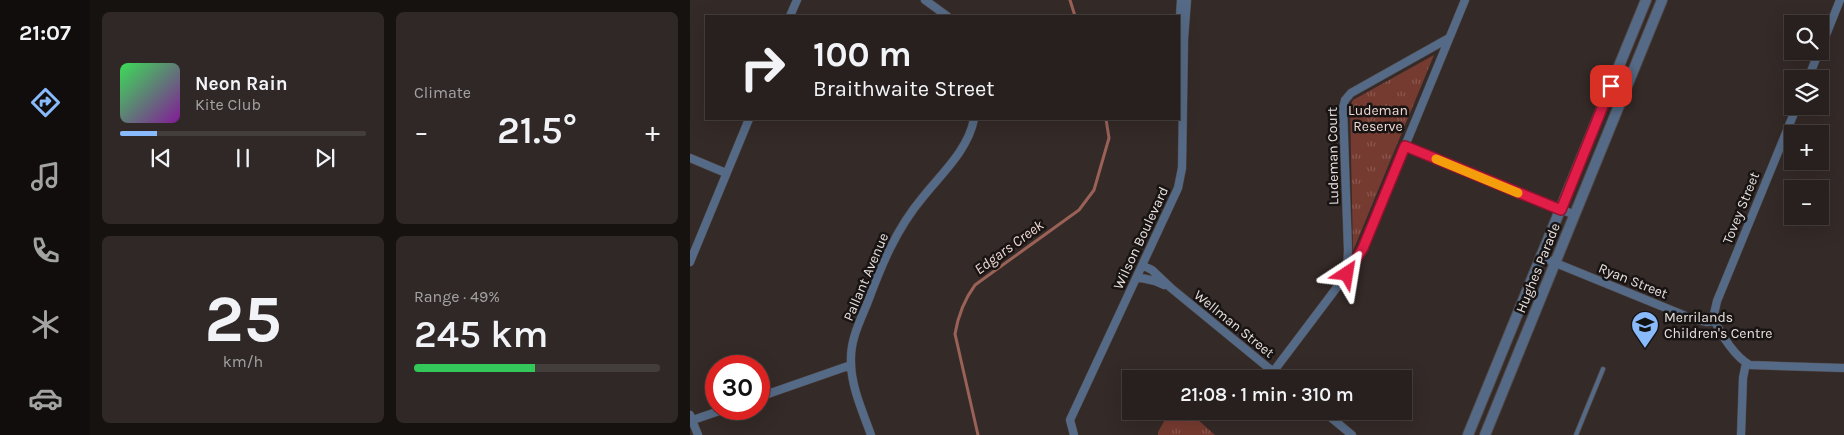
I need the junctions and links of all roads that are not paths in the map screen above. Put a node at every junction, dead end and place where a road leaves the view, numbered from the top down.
1 (797, 0) edge
2 (925, 0) edge
3 (1181, 0) edge
4 (1187, 0) edge
5 (1465, 0) edge
6 (1646, 0) edge
7 (1662, 0) edge
8 (1840, 0) edge
9 (790, 15) edge
10 (946, 15) edge
11 (1829, 28) edge
12 (1449, 38) junction
13 (1184, 39) junction
14 (1793, 115) edge
15 (748, 120) edge
16 (974, 120) edge
17 (1405, 146) junction
18 (690, 158) edge
19 (726, 173) junction
20 (1561, 210) junction
21 (1575, 215) junction
22 (1541, 257) junction
23 (690, 262) edge
24 (1555, 262) junction
25 (1142, 265) junction
26 (1347, 274) junction
27 (1137, 277) junction
28 (1171, 288) junction
29 (1715, 321) junction
30 (1746, 363) junction
31 (851, 365) junction
32 (1844, 368) edge
33 (1603, 369) dead end
34 (1272, 370) edge
35 (1275, 370) edge
36 (770, 393) edge
37 (705, 415) edge
38 (691, 419) edge
39 (1333, 420) edge
40 (698, 435) edge
41 (871, 435) edge
42 (1074, 435) edge
43 (1352, 435) edge
44 (1468, 435) edge
45 (1485, 435) edge
46 (1576, 435) edge
47 (1741, 435) edge

1 - 9 street
2 - 10 street
3 - 13 street, Wilson Boulevard
4 - 13 street, Wilson Boulevard
5 - 12 street
6 - 20 street, Hughes Parade
7 - 21 street, Hughes Parade
8 - 11 street
12 - 17 street
12 - 26 street, Ludeman Court
13 - 25 street, Wilson Boulevard
14 - 29 street, Tovey Street
15 - 19 street
16 - 31 street, Pallant Avenue
17 - 20 street
17 - 26 street
18 - 19 street
19 - 23 street
20 - 21 street
20 - 22 street, Hughes Parade
21 - 24 street, Hughes Parade
22 - 24 street, Ryan Street
22 - 44 street, Hughes Parade
24 - 29 street, Ryan Street
24 - 45 street, Hughes Parade
25 - 27 street, Wilson Boulevard
25 - 28 street, Wellman Street
26 - 35 street
27 - 28 street, Wellman Street
27 - 42 street, Wilson Boulevard
28 - 34 street, Wellman Street
29 - 30 street
30 - 32 street
30 - 47 street
31 - 36 street
31 - 41 street, Pallant Avenue
33 - 46 lane
37 - 38 street
38 - 40 street
39 - 43 street

